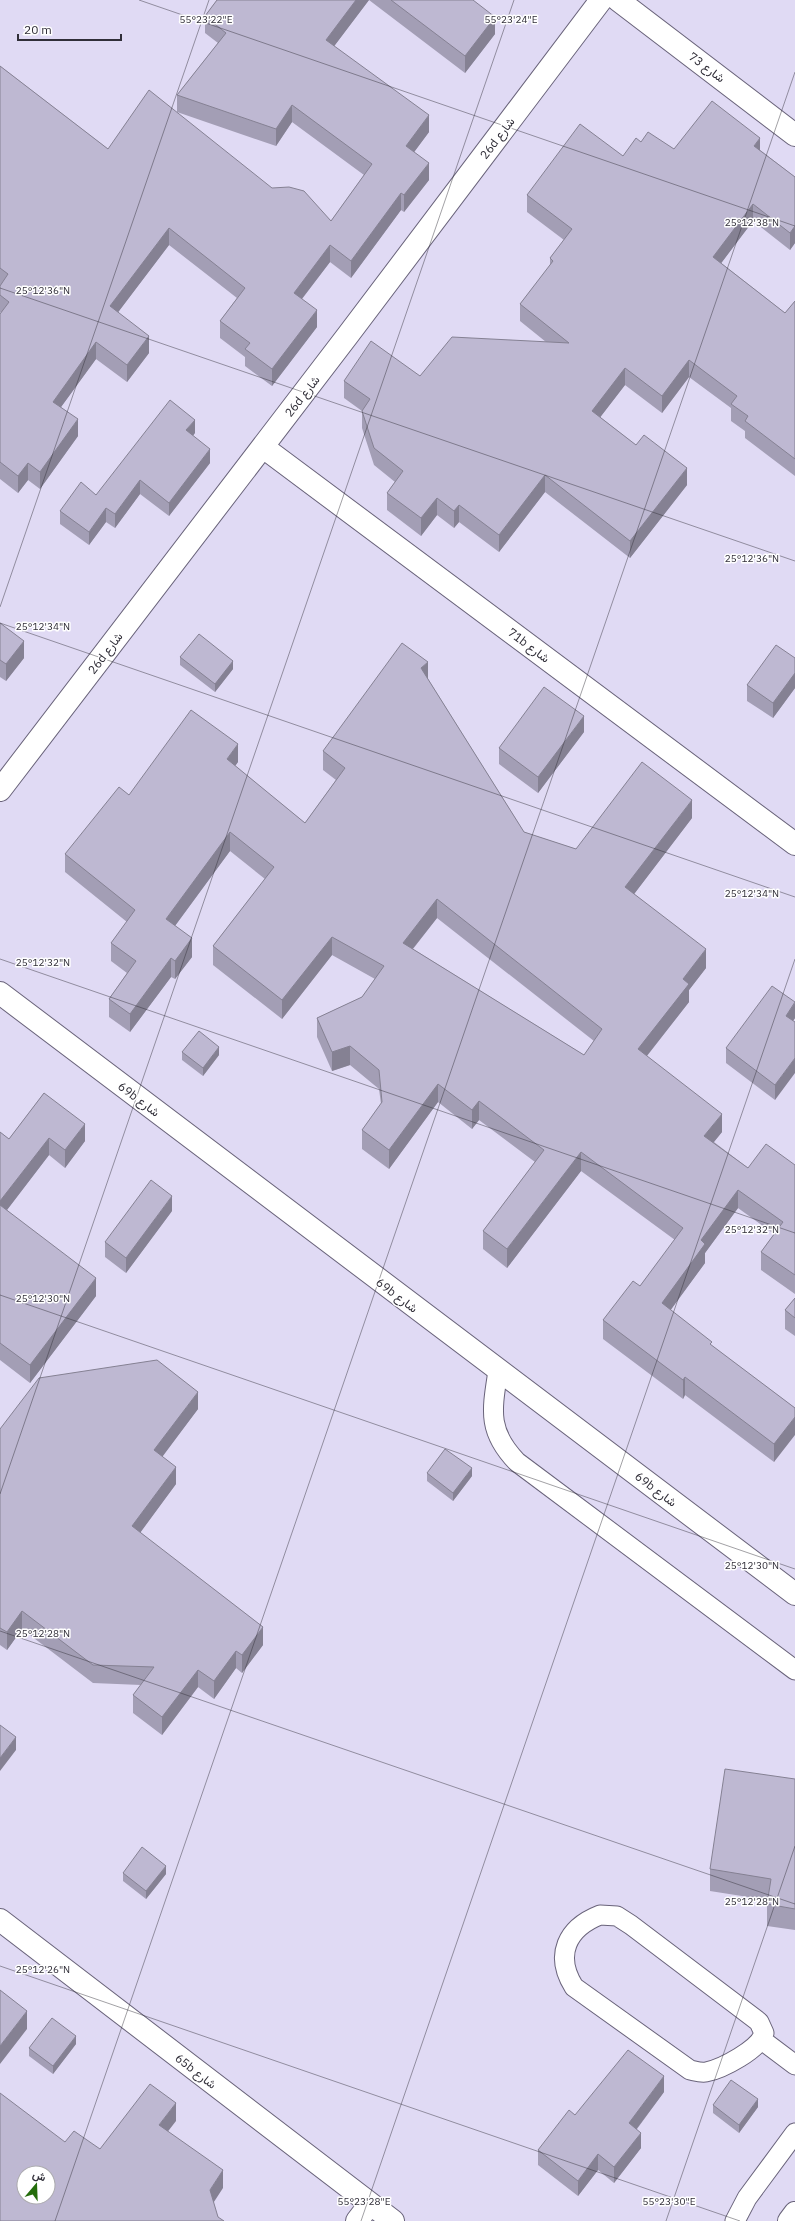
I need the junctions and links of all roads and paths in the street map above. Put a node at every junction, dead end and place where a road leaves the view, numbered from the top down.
1 (601, 0) edge
2 (618, 0) edge
3 (795, 135) edge
4 (263, 446) junction
5 (0, 790) edge
6 (795, 844) edge
7 (0, 993) edge
8 (498, 1371) junction
9 (795, 1594) edge
10 (795, 1670) edge
11 (0, 1920) edge
12 (762, 2040) junction
13 (795, 2065) edge
14 (795, 2133) edge
15 (370, 2204) junction
16 (795, 2213) edge
17 (357, 2221) edge
18 (393, 2221) edge
19 (736, 2221) edge
20 (789, 2221) edge

1 - 4 street, 26d شارع
2 - 3 street, شارع 73
4 - 5 street, 26d شارع
4 - 6 street, 71b شارع
7 - 8 street, 69b شارع
8 - 9 street, 69b شارع
8 - 10 lane
11 - 15 street, 65b شارع
12 - 12 lane
12 - 13 lane
14 - 19 lane
15 - 17 street
15 - 18 street, 65b شارع
16 - 20 street

